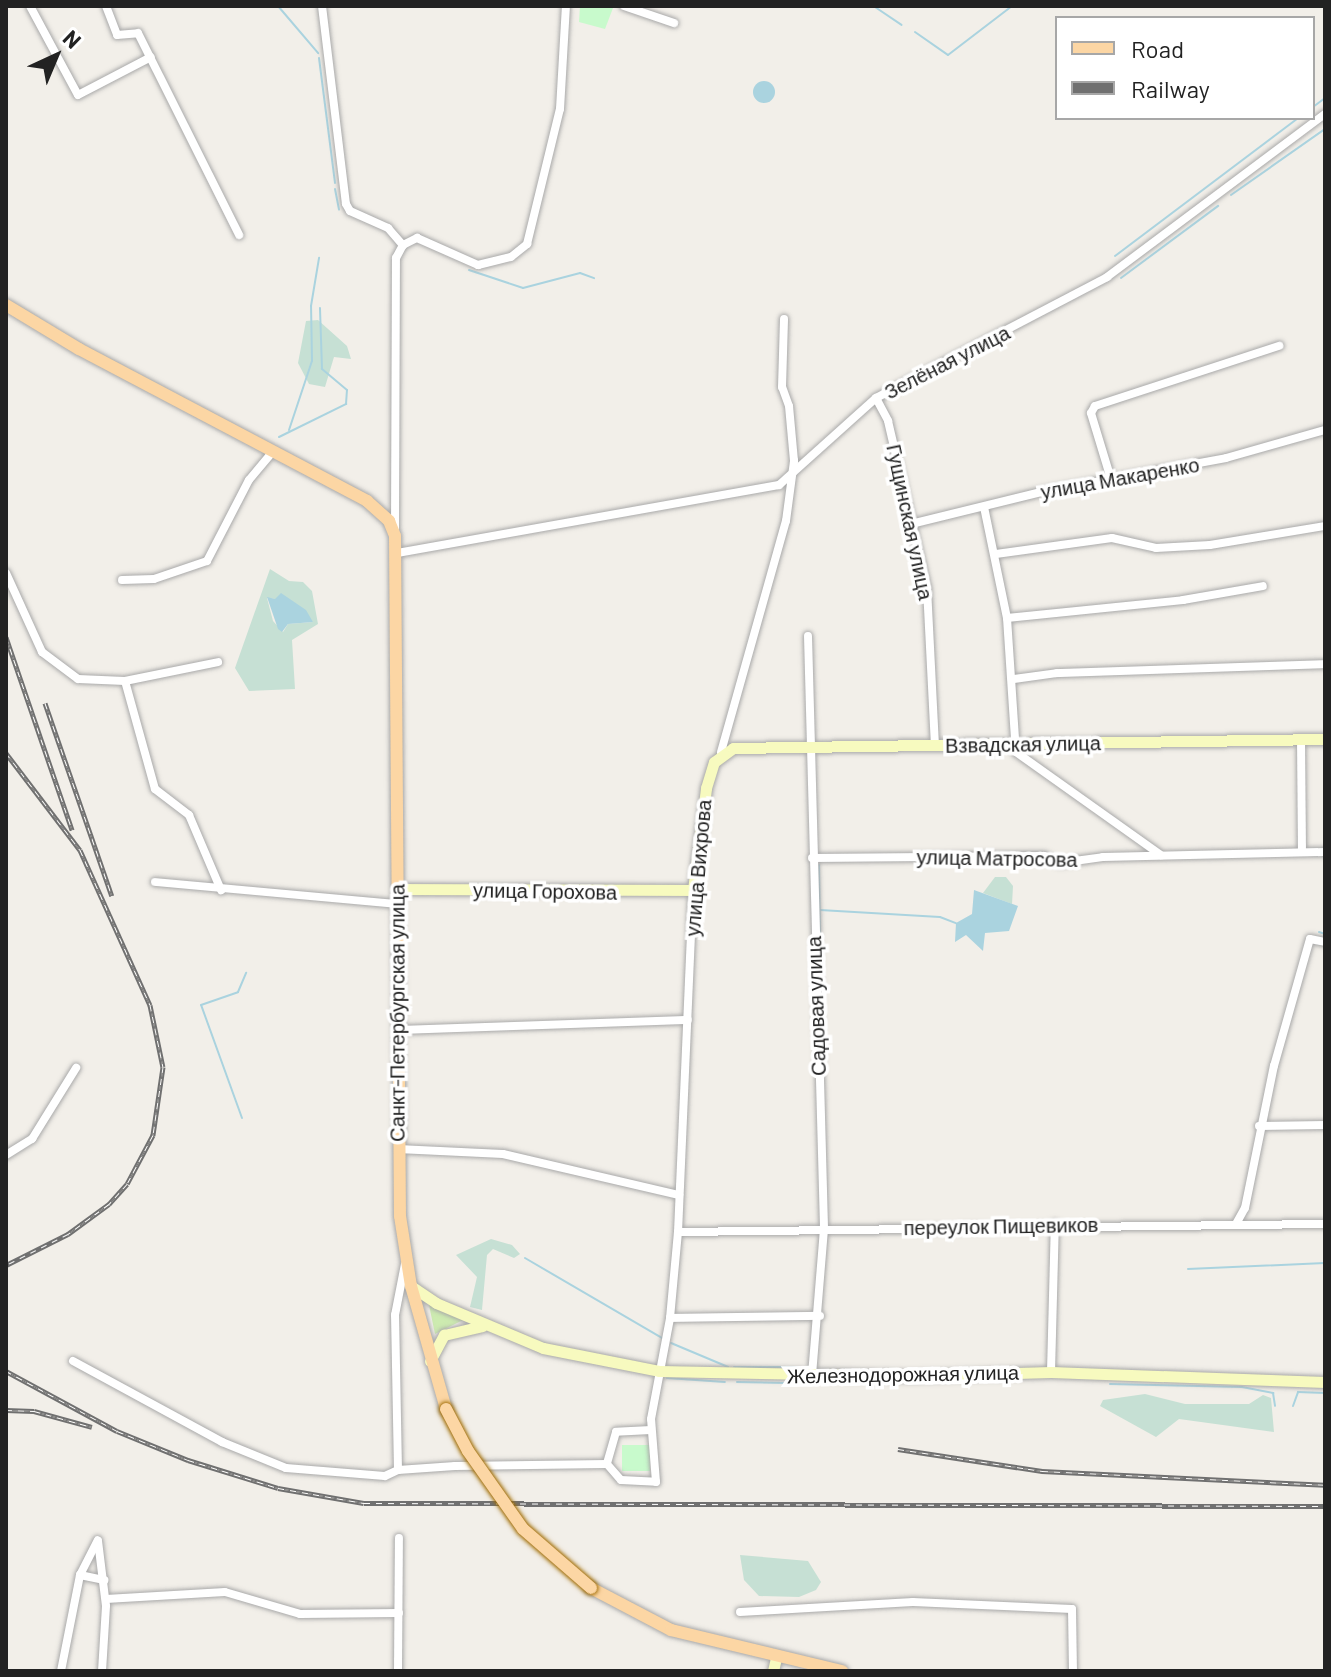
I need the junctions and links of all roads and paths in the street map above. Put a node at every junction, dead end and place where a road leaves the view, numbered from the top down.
1 (30, 6) edge
2 (106, 6) edge
3 (322, 6) edge
4 (566, 6) edge
5 (624, 6) edge
6 (674, 23) dead end
7 (151, 57) junction
8 (1325, 114) edge
9 (239, 235) dead end
10 (403, 245) junction
11 (6, 305) edge
12 (784, 319) dead end
13 (1279, 346) dead end
14 (876, 398) junction
15 (1325, 430) edge
16 (273, 451) junction
17 (791, 476) junction
18 (1111, 479) junction
19 (984, 507) junction
20 (915, 523) junction
21 (1325, 526) edge
22 (395, 536) junction
23 (397, 553) junction
24 (996, 554) junction
25 (6, 573) edge
26 (122, 580) dead end
27 (1263, 586) dead end
28 (1007, 618) junction
29 (808, 636) dead end
30 (218, 662) dead end
31 (1325, 664) edge
32 (1014, 679) junction
33 (125, 681) junction
34 (1301, 739) junction
35 (1325, 739) edge
36 (1018, 744) junction
37 (935, 746) junction
38 (808, 747) junction
39 (721, 752) junction
40 (1302, 851) junction
41 (1325, 852) edge
42 (1161, 855) junction
43 (812, 858) junction
44 (155, 882) dead end
45 (397, 889) junction
46 (221, 890) junction
47 (693, 890) junction
48 (397, 904) junction
49 (1325, 942) edge
50 (688, 1020) junction
51 (397, 1030) junction
52 (76, 1068) dead end
53 (1325, 1125) edge
54 (1259, 1126) junction
55 (398, 1149) junction
56 (6, 1155) edge
57 (679, 1195) junction
58 (1055, 1224) junction
59 (1236, 1224) junction
60 (1325, 1224) edge
61 (824, 1229) junction
62 (678, 1232) junction
63 (406, 1259) junction
64 (411, 1286) junction
65 (820, 1316) junction
66 (670, 1318) junction
67 (487, 1326) junction
68 (73, 1361) dead end
69 (430, 1361) junction
70 (659, 1371) junction
71 (1051, 1372) junction
72 (812, 1376) junction
73 (1325, 1382) edge
74 (651, 1430) junction
75 (607, 1464) junction
76 (398, 1470) junction
77 (399, 1538) dead end
78 (80, 1575) junction
79 (104, 1580) junction
80 (106, 1599) junction
81 (740, 1612) dead end
82 (399, 1613) junction
83 (775, 1664) edge
84 (61, 1671) edge
85 (102, 1671) edge
86 (398, 1671) edge
87 (842, 1671) edge
88 (1073, 1671) edge

1 - 7 street
2 - 7 street
3 - 10 street
4 - 10 street
5 - 6 street
7 - 9 street
8 - 14 street, Зелёная улица
10 - 22 street
11 - 16 main road
12 - 17 street, улица Вихрова
13 - 18 street
14 - 17 street, Зелёная улица
14 - 20 street, Гущинская улица
15 - 18 street, улица Макаренко
16 - 22 main road
16 - 26 street
17 - 23 street, Зелёная улица
17 - 39 street, улица Вихрова
18 - 19 street, улица Макаренко
19 - 20 street, улица Макаренко
19 - 24 street
20 - 37 street, Гущинская улица
21 - 24 street
22 - 23 main road, Санкт-Петербургская улица
23 - 45 main road, Санкт-Петербургская улица
24 - 28 street
25 - 33 street
27 - 28 street
28 - 32 street
29 - 38 street, Садовая улица
30 - 33 street
31 - 32 street
32 - 36 street
33 - 46 street
34 - 35 street, Взвадская улица
34 - 36 street, Взвадская улица
34 - 40 street
36 - 37 street, Взвадская улица
36 - 42 street
37 - 38 street, Взвадская улица
38 - 39 street, Взвадская улица
38 - 43 street, Садовая улица
39 - 47 street, улица Вихрова
40 - 41 street, улица Матросова
40 - 42 street, улица Матросова
42 - 43 street, улица Матросова
43 - 61 street, Садовая улица
44 - 46 street
45 - 47 street, улица Горохова
45 - 48 main road, Санкт-Петербургская улица
46 - 48 street
47 - 50 street, улица Вихрова
48 - 51 main road, Санкт-Петербургская улица
49 - 54 street
50 - 51 street
50 - 57 street, улица Вихрова
51 - 55 main road, Санкт-Петербургская улица
52 - 56 street
53 - 54 street
54 - 59 street
55 - 57 street
55 - 63 main road, Санкт-Петербургская улица
57 - 62 street, улица Вихрова
58 - 59 street, переулок Пищевиков
58 - 61 street, переулок Пищевиков
58 - 71 street
59 - 60 street, переулок Пищевиков
61 - 62 street, переулок Пищевиков
61 - 65 street, Садовая улица
62 - 66 street, улица Вихрова
63 - 64 main road
63 - 76 street, Санкт-Петербургская улица
64 - 67 street, Железнодорожная улица
64 - 69 main road
65 - 66 street
65 - 72 street, Садовая улица
66 - 70 street, улица Вихрова
67 - 69 street
67 - 70 street, Железнодорожная улица
68 - 76 street
69 - 83 main road, bridge
70 - 72 street, Железнодорожная улица
70 - 74 street, улица Вихрова
71 - 72 street, Железнодорожная улица
71 - 73 street, Железнодорожная улица
74 - 75 street
74 - 75 street, улица Вихрова
75 - 76 street
77 - 82 street
78 - 79 street
78 - 79 street
78 - 84 street
79 - 80 street
80 - 82 street
80 - 85 street
81 - 88 street
82 - 86 street
83 - 87 main road

